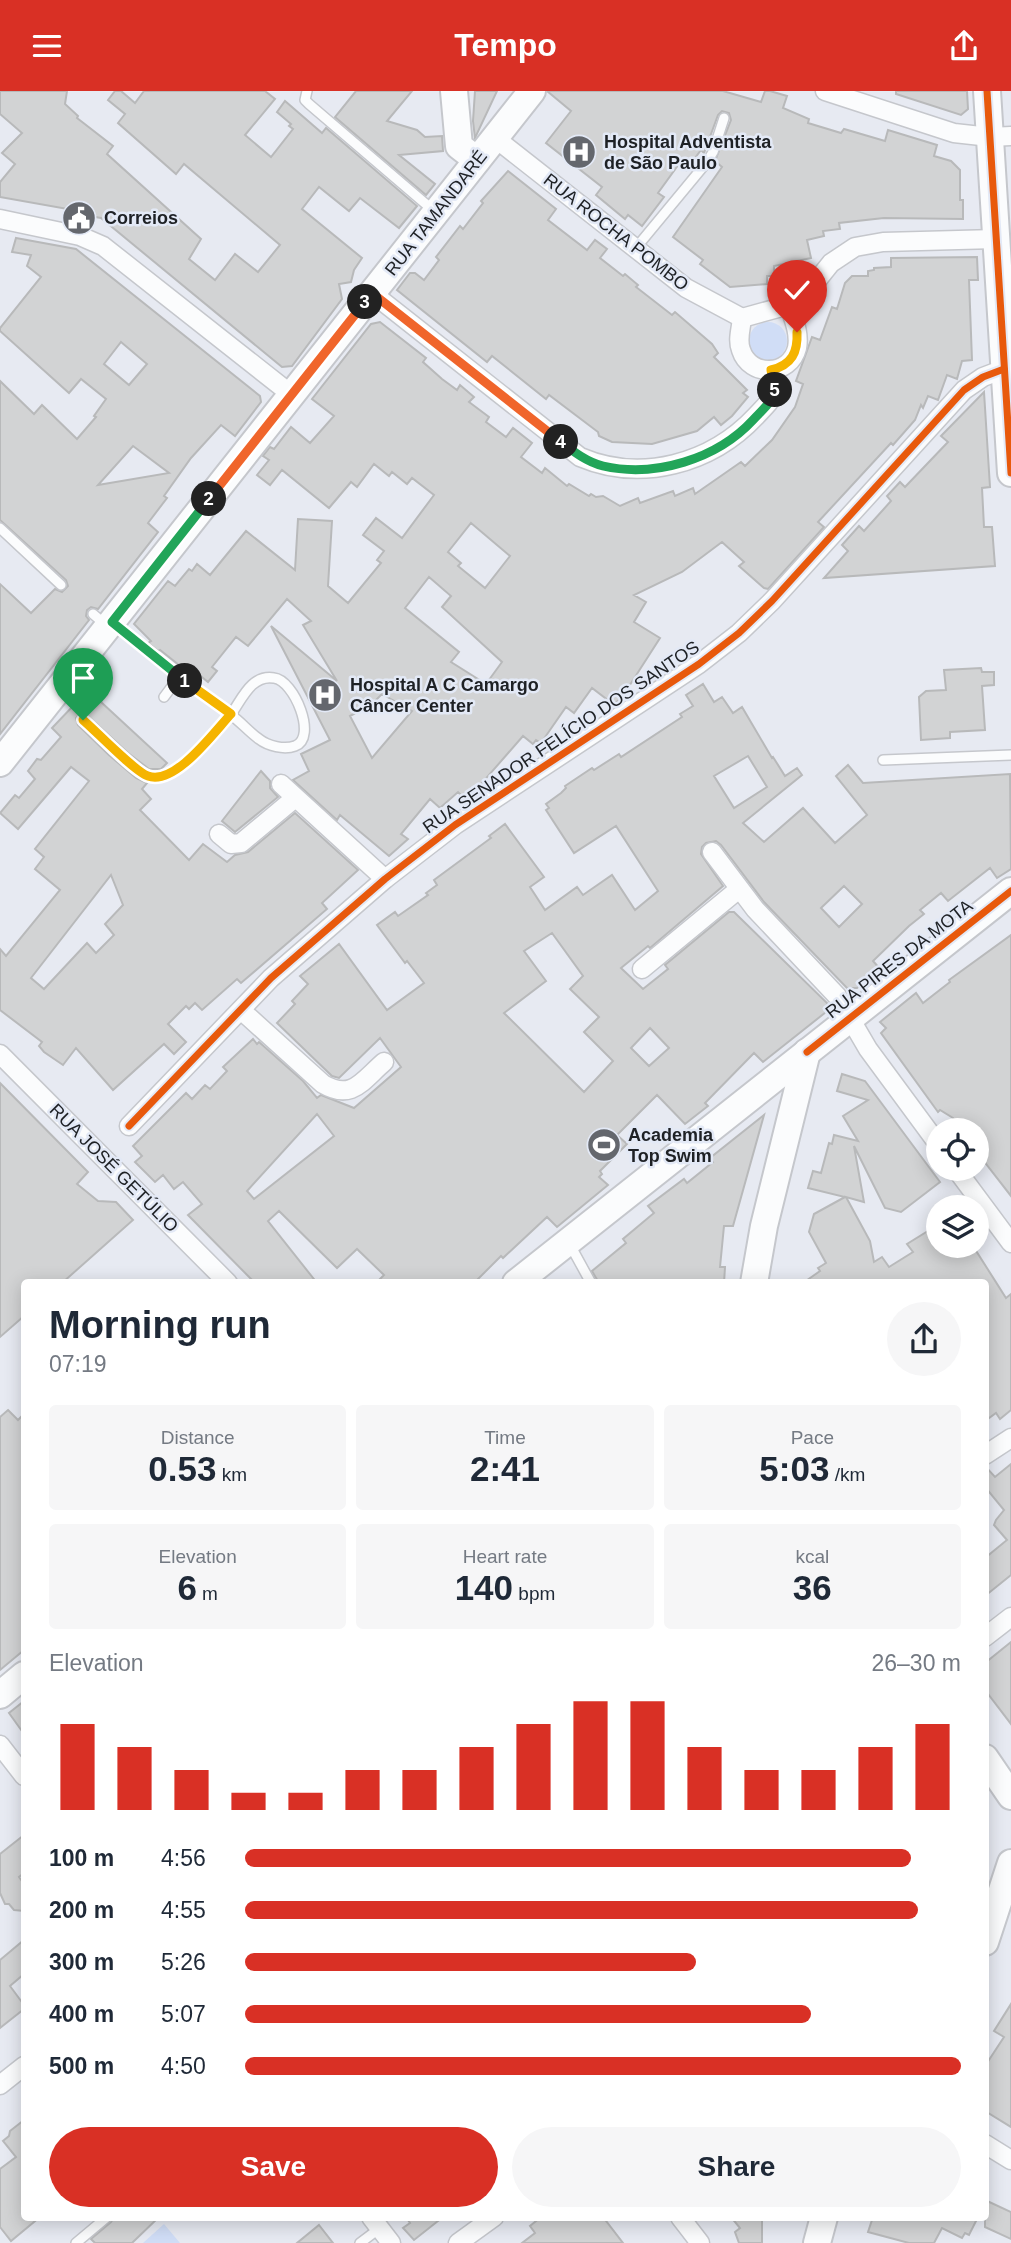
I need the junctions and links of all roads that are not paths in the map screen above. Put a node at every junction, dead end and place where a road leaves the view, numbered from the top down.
1 (307, 91) edge
2 (454, 91) edge
3 (532, 91) edge
4 (825, 91) edge
5 (987, 91) edge
6 (724, 118) dead end
7 (1000, 136) edge
8 (495, 138) junction
9 (477, 160) junction
10 (436, 212) junction
11 (0, 219) edge
12 (996, 239) junction
13 (635, 249) junction
14 (372, 293) junction
15 (789, 305) junction
16 (742, 318) junction
17 (1004, 369) junction
18 (771, 370) junction
19 (292, 395) junction
20 (1011, 473) edge
21 (0, 528) edge
22 (61, 585) dead end
23 (105, 621) junction
24 (179, 677) junction
25 (164, 697) dead end
26 (231, 714) junction
27 (83, 720) dead end
28 (1011, 755) edge
29 (883, 760) dead end
30 (0, 762) edge
31 (281, 784) dead end
32 (295, 798) junction
33 (219, 834) dead end
34 (712, 852) dead end
35 (385, 880) junction
36 (739, 889) junction
37 (1011, 891) edge
38 (642, 969) dead end
39 (241, 1010) junction
40 (851, 1017) junction
41 (807, 1052) junction
42 (0, 1054) edge
43 (384, 1062) dead end
44 (747, 1100) junction
45 (129, 1126) dead end
46 (788, 1126) junction
47 (926, 1128) edge
48 (965, 1181) edge
49 (568, 1242) junction
50 (1011, 1243) edge
51 (224, 1279) edge
52 (521, 1279) edge
53 (589, 1279) edge
54 (755, 1279) edge
55 (1011, 1438) edge
56 (989, 1452) edge
57 (1011, 1617) edge
58 (989, 1634) edge
59 (21, 1678) edge
60 (0, 1695) edge
61 (0, 1745) edge
62 (989, 1764) edge
63 (21, 1772) edge
64 (1011, 1796) edge
65 (1011, 1863) edge
66 (989, 1931) edge
67 (21, 2068) edge
68 (0, 2085) edge
69 (989, 2146) edge
70 (1011, 2160) edge
71 (102, 2221) edge
72 (488, 2221) edge
73 (683, 2221) edge
74 (823, 2221) edge
75 (376, 2223) edge
76 (76, 2243) edge
77 (360, 2243) edge
78 (391, 2243) edge
79 (458, 2243) edge
80 (701, 2243) edge
81 (817, 2243) edge

1 - 10 lane
2 - 9 street
3 - 8 street, RUA TAMANDARÉ
4 - 7 street
5 - 7 street
6 - 13 lane
7 - 12 street
8 - 9 street, RUA TAMANDARÉ
8 - 13 street, RUA ROCHA POMBO
9 - 10 street, RUA TAMANDARÉ
10 - 14 street, RUA TAMANDARÉ
11 - 19 street
12 - 15 street
12 - 17 street
13 - 16 street, RUA ROCHA POMBO
14 - 18 street
14 - 19 street, RUA TAMANDARÉ
15 - 16 street
15 - 18 street
16 - 18 street
17 - 20 street
17 - 35 street, RUA SENADOR FELÍCIO DOS SANTOS
19 - 23 street, RUA TAMANDARÉ
21 - 22 lane
23 - 24 lane
23 - 30 street, RUA TAMANDARÉ
24 - 25 lane
24 - 26 lane
26 - 26 lane
26 - 27 lane
28 - 29 lane
31 - 32 street
32 - 33 street
32 - 35 street
34 - 36 street
35 - 39 street, RUA SENADOR FELÍCIO DOS SANTOS
36 - 38 street
36 - 40 street
37 - 40 street, RUA PIRES DA MOTA
39 - 43 street
39 - 45 street, RUA SENADOR FELÍCIO DOS SANTOS
40 - 41 street, RUA PIRES DA MOTA
40 - 47 street
41 - 44 street, RUA PIRES DA MOTA
41 - 46 street
42 - 51 street, RUA JOSÉ GETÚLIO
44 - 46 street
44 - 49 street, RUA PIRES DA MOTA
46 - 54 street
48 - 50 street
49 - 52 street, RUA PIRES DA MOTA
49 - 53 lane
55 - 56 street
57 - 58 street
59 - 60 street
61 - 63 street
62 - 64 street
65 - 66 street
67 - 68 street
69 - 70 street
71 - 76 lane
72 - 79 street
73 - 80 street
74 - 81 street
75 - 77 lane
75 - 78 street

